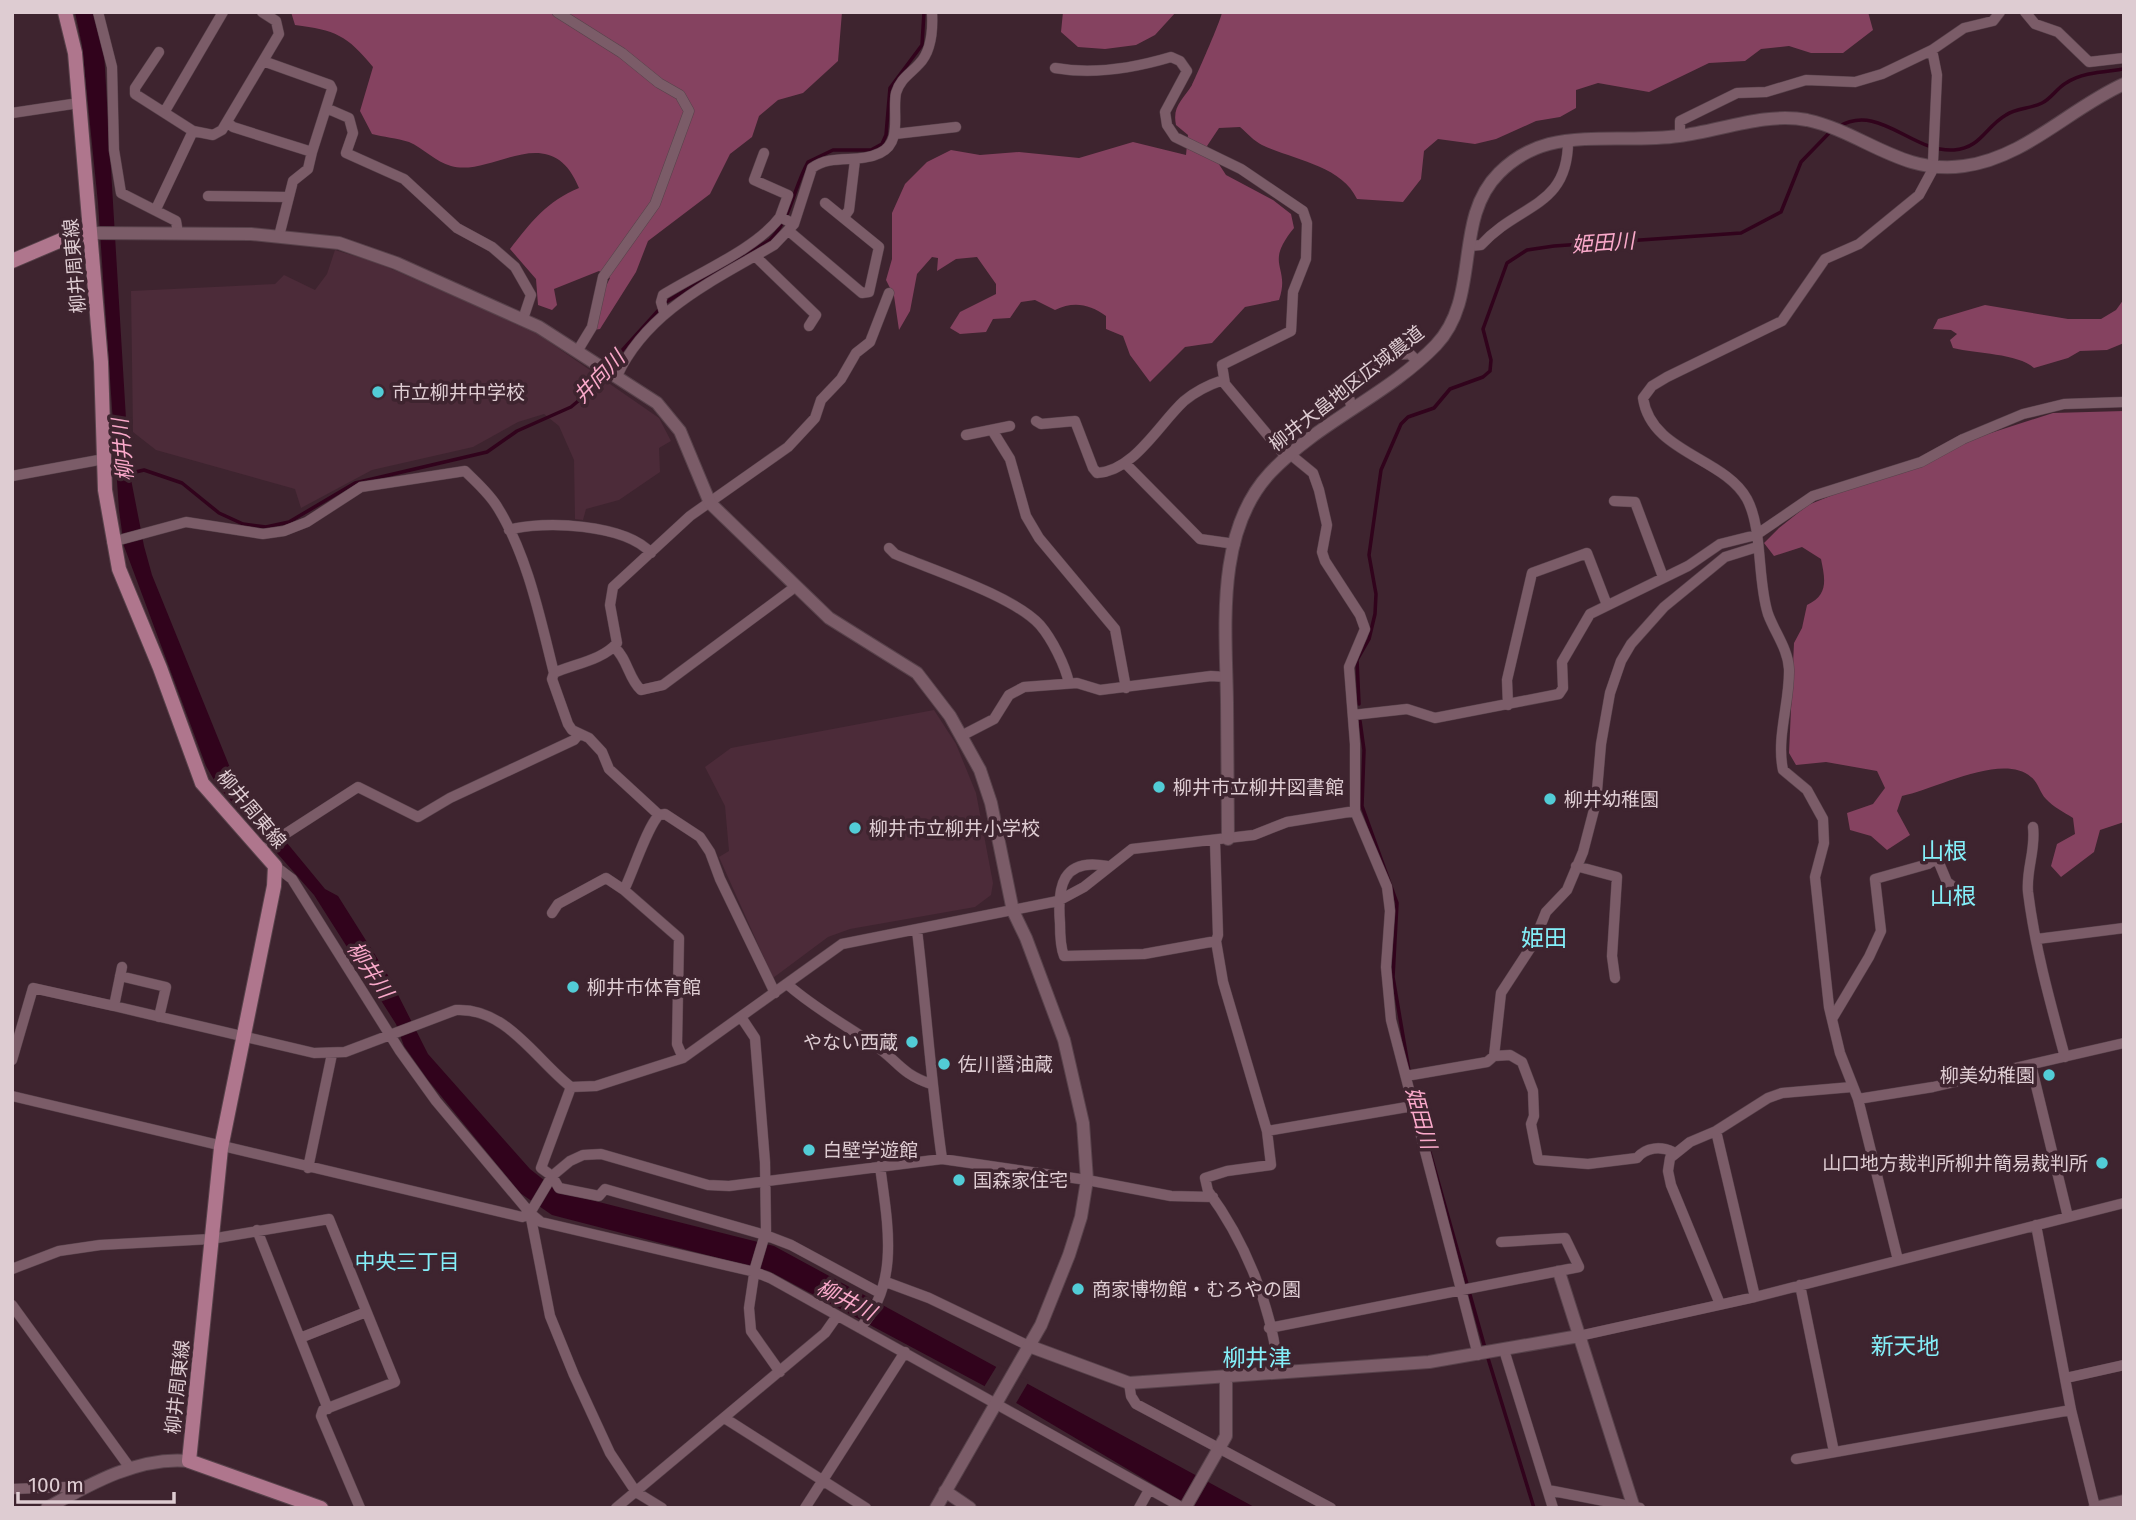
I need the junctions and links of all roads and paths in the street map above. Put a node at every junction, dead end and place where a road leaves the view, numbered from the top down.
1 (65, 12) edge
2 (98, 12) edge
3 (223, 12) edge
4 (262, 12) edge
5 (557, 12) edge
6 (932, 12) edge
7 (2000, 12) edge
8 (2025, 12) edge
9 (1932, 50) junction
10 (159, 52) dead end
11 (2124, 58) edge
12 (263, 61) junction
13 (1055, 68) dead end
14 (2124, 84) edge
15 (79, 103) junction
16 (326, 108) junction
17 (164, 111) junction
18 (12, 113) edge
19 (227, 122) junction
20 (956, 127) dead end
21 (193, 131) junction
22 (895, 134) junction
23 (1680, 136) junction
24 (1568, 141) junction
25 (312, 152) junction
26 (764, 153) dead end
27 (855, 160) junction
28 (1933, 166) junction
29 (208, 196) dead end
30 (287, 197) junction
31 (825, 202) dead end
32 (156, 209) junction
33 (844, 217) junction
34 (787, 223) junction
35 (95, 233) junction
36 (178, 233) junction
37 (279, 236) junction
38 (1469, 246) junction
39 (755, 256) junction
40 (12, 261) edge
41 (890, 293) dead end
42 (662, 308) junction
43 (523, 319) junction
44 (809, 326) dead end
45 (578, 350) junction
46 (1417, 360) junction
47 (617, 376) junction
48 (1223, 380) junction
49 (2124, 402) edge
50 (1352, 408) junction
51 (1036, 421) dead end
52 (1010, 426) dead end
53 (992, 430) junction
54 (965, 435) dead end
55 (1289, 456) junction
56 (104, 459) junction
57 (1125, 463) junction
58 (12, 476) edge
59 (1614, 501) dead end
60 (710, 503) junction
61 (509, 530) junction
62 (1756, 541) junction
63 (114, 542) junction
64 (1235, 544) junction
65 (889, 548) dead end
66 (651, 554) junction
67 (1663, 577) junction
68 (795, 587) junction
69 (1606, 605) junction
70 (614, 647) junction
71 (554, 673) junction
72 (1226, 677) junction
73 (1069, 683) junction
74 (1126, 688) junction
75 (1508, 705) junction
76 (1353, 715) junction
77 (579, 734) junction
78 (963, 735) junction
79 (1355, 811) junction
80 (659, 816) junction
81 (2033, 827) dead end
82 (1221, 840) junction
83 (265, 846) junction
84 (275, 866) junction
85 (1107, 866) junction
86 (1576, 866) junction
87 (1955, 888) dead end
88 (624, 890) junction
89 (1058, 901) junction
90 (1013, 911) junction
91 (552, 913) dead end
92 (2124, 928) edge
93 (917, 930) junction
94 (2037, 939) junction
95 (1216, 941) junction
96 (1615, 978) dead end
97 (788, 984) junction
98 (775, 993) junction
99 (114, 1006) junction
100 (159, 1017) junction
101 (741, 1017) junction
102 (1832, 1018) junction
103 (393, 1032) junction
104 (244, 1038) junction
105 (2124, 1043) edge
106 (332, 1054) junction
107 (1494, 1056) junction
108 (2065, 1057) junction
109 (683, 1058) junction
110 (12, 1060) edge
111 (2031, 1065) junction
112 (1406, 1076) junction
113 (931, 1084) junction
114 (571, 1087) junction
115 (1852, 1087) junction
116 (12, 1096) edge
117 (1858, 1099) junction
118 (1413, 1106) junction
119 (1267, 1131) junction
120 (1716, 1131) junction
121 (222, 1148) junction
122 (1673, 1152) junction
123 (943, 1158) junction
124 (880, 1166) junction
125 (308, 1168) junction
126 (550, 1178) junction
127 (1087, 1180) junction
128 (765, 1181) junction
129 (1213, 1197) junction
130 (2124, 1203) edge
131 (532, 1208) junction
132 (2067, 1217) junction
133 (2036, 1225) junction
134 (257, 1230) junction
135 (765, 1237) junction
136 (211, 1239) junction
137 (1501, 1242) dead end
138 (1898, 1260) junction
139 (12, 1269) edge
140 (755, 1270) junction
141 (1559, 1272) junction
142 (886, 1282) junction
143 (1800, 1285) junction
144 (1464, 1292) junction
145 (878, 1297) junction
146 (1755, 1297) junction
147 (1720, 1304) junction
148 (12, 1305) edge
149 (366, 1312) junction
150 (837, 1316) junction
151 (861, 1327) junction
152 (1269, 1328) junction
153 (1579, 1336) junction
154 (300, 1338) junction
155 (1029, 1346) junction
156 (1504, 1350) junction
157 (905, 1352) junction
158 (1484, 1354) junction
159 (2124, 1365) edge
160 (1278, 1371) junction
161 (780, 1372) junction
162 (1226, 1377) junction
163 (2066, 1378) junction
164 (1129, 1383) junction
165 (997, 1400) junction
166 (328, 1409) junction
167 (2071, 1410) junction
168 (726, 1419) junction
169 (1220, 1449) junction
170 (1834, 1452) junction
171 (1796, 1459) dead end
172 (189, 1461) junction
173 (130, 1468) junction
174 (823, 1481) junction
175 (12, 1489) edge
176 (1149, 1490) junction
177 (1548, 1490) junction
178 (945, 1491) junction
179 (636, 1492) junction
180 (75, 1494) junction
181 (2124, 1501) edge
182 (1186, 1506) edge
183 (1636, 1507) edge
184 (47, 1508) edge
185 (321, 1508) edge
186 (360, 1508) edge
187 (617, 1508) edge
188 (662, 1508) edge
189 (805, 1508) edge
190 (866, 1508) edge
191 (936, 1508) edge
192 (970, 1508) edge
193 (1139, 1508) edge
194 (1331, 1508) edge
195 (1553, 1508) edge
196 (2095, 1508) edge

1 - 15 main road, 柳井周東線
2 - 32 street
3 - 17 street
4 - 12 street
5 - 45 street
6 - 22 street
7 - 9 street
8 - 11 street
9 - 23 street
9 - 28 street
10 - 17 street
12 - 16 street
12 - 19 street
13 - 48 street
14 - 28 street, 柳井大畠地区広域農道
15 - 18 street
15 - 35 main road, 柳井周東線
16 - 25 street
16 - 43 street
17 - 21 street
19 - 21 street
19 - 25 street
20 - 22 street
21 - 32 street
22 - 27 street
23 - 24 street, 柳井大畠地区広域農道
23 - 28 street, 柳井大畠地区広域農道
24 - 38 street
24 - 38 street, 柳井大畠地区広域農道
25 - 30 street
26 - 34 street
27 - 33 street
27 - 34 street
28 - 62 street
29 - 30 street
30 - 37 street
31 - 33 street
32 - 36 street
33 - 34 street
34 - 39 street
34 - 42 street
35 - 36 street
35 - 40 main road
35 - 56 main road, 柳井周東線
36 - 37 street
37 - 43 street
38 - 46 street, 柳井大畠地区広域農道
39 - 42 street
39 - 44 street
41 - 60 street
42 - 47 street
43 - 45 street
45 - 47 street
46 - 50 street, 柳井大畠地区広域農道
46 - 50 street
47 - 60 street
48 - 55 street
48 - 57 street
49 - 62 street
50 - 55 street, 柳井大畠地区広域農道
51 - 57 street
52 - 53 street
53 - 54 street
53 - 74 street
55 - 64 street, 柳井大畠地区広域農道
55 - 76 street
56 - 58 street
56 - 63 main road, 柳井周東線
57 - 64 street
59 - 67 street
60 - 66 street
60 - 68 street
61 - 63 street
61 - 66 street
61 - 71 street
62 - 67 street
62 - 86 street
62 - 102 street
63 - 83 main road, 柳井周東線
64 - 72 street, 柳井大畠地区広域農道
65 - 73 street
66 - 70 street
67 - 69 street
68 - 70 street
68 - 78 street
69 - 75 street
69 - 75 street
70 - 71 street
71 - 77 street
72 - 74 street
72 - 82 street, 柳井大畠地区広域農道
73 - 74 street
73 - 78 street
75 - 76 street
76 - 79 street
77 - 80 street
77 - 83 street
78 - 90 street
79 - 82 street
79 - 112 street
80 - 88 street
80 - 98 street
81 - 94 street
82 - 85 street
82 - 95 street
83 - 84 main road, 柳井周東線
84 - 103 street
84 - 104 main road, 柳井周東線
85 - 89 street
85 - 89 street
86 - 96 street
86 - 107 street
87 - 102 street
88 - 91 street
88 - 109 street
89 - 90 street
89 - 95 street
90 - 93 street
90 - 127 street
92 - 94 street
93 - 97 street
93 - 113 street
94 - 108 street
95 - 119 street
97 - 98 street
97 - 113 street
98 - 101 street
99 - 100 street
99 - 100 street
99 - 110 street
100 - 104 street
101 - 109 street
101 - 128 street
102 - 115 street
103 - 106 street
103 - 114 street
103 - 131 street
104 - 106 street
104 - 121 main road, 柳井周東線
105 - 108 street
106 - 125 street
107 - 112 street
107 - 122 street
108 - 111 street
109 - 114 street
111 - 117 street
111 - 132 street
112 - 118 street
113 - 123 street
114 - 126 street
115 - 117 street
115 - 120 street
116 - 121 street
117 - 138 street
118 - 119 street
118 - 144 street
119 - 129 street
120 - 122 street
120 - 146 street
121 - 125 street
121 - 136 main road, 柳井周東線
122 - 147 street
123 - 124 street
123 - 127 street
124 - 128 street
124 - 142 street
125 - 131 street
126 - 128 street
126 - 131 street
126 - 135 street
127 - 129 street
127 - 155 street
128 - 135 street
129 - 152 street
130 - 132 street
131 - 140 street
131 - 179 street
132 - 133 street
133 - 138 street
133 - 163 street
134 - 136 street
134 - 149 street
134 - 154 street
135 - 140 street
135 - 145 street
136 - 139 street
136 - 172 main road, 柳井周東線
137 - 141 street
138 - 143 street
140 - 150 street
140 - 161 street
141 - 144 street
141 - 153 street
142 - 145 street
142 - 155 street
143 - 146 street
143 - 170 street
144 - 152 street
144 - 158 street
145 - 151 street
146 - 147 street
147 - 153 street
148 - 173 street
149 - 154 street
149 - 166 street
150 - 151 street
150 - 161 street
151 - 157 street
152 - 160 street
153 - 156 street
153 - 183 street
154 - 166 street
155 - 164 street
155 - 165 street
156 - 158 street
156 - 177 street
157 - 165 street
157 - 174 street
158 - 160 street
159 - 163 street
160 - 162 street
161 - 168 street
162 - 164 street
162 - 169 street
163 - 167 street
164 - 169 street
165 - 176 street
165 - 178 street
166 - 186 street
167 - 170 street
167 - 196 street
168 - 174 street
168 - 179 street
169 - 182 street
169 - 194 street
170 - 171 street
172 - 173 street
172 - 185 main road, 柳井周東線
173 - 180 street
174 - 189 street
174 - 190 street
175 - 180 street
176 - 182 street
176 - 193 street
177 - 183 street
177 - 195 street
178 - 191 street
178 - 192 street
179 - 187 street
179 - 188 street
180 - 184 street
181 - 196 street

